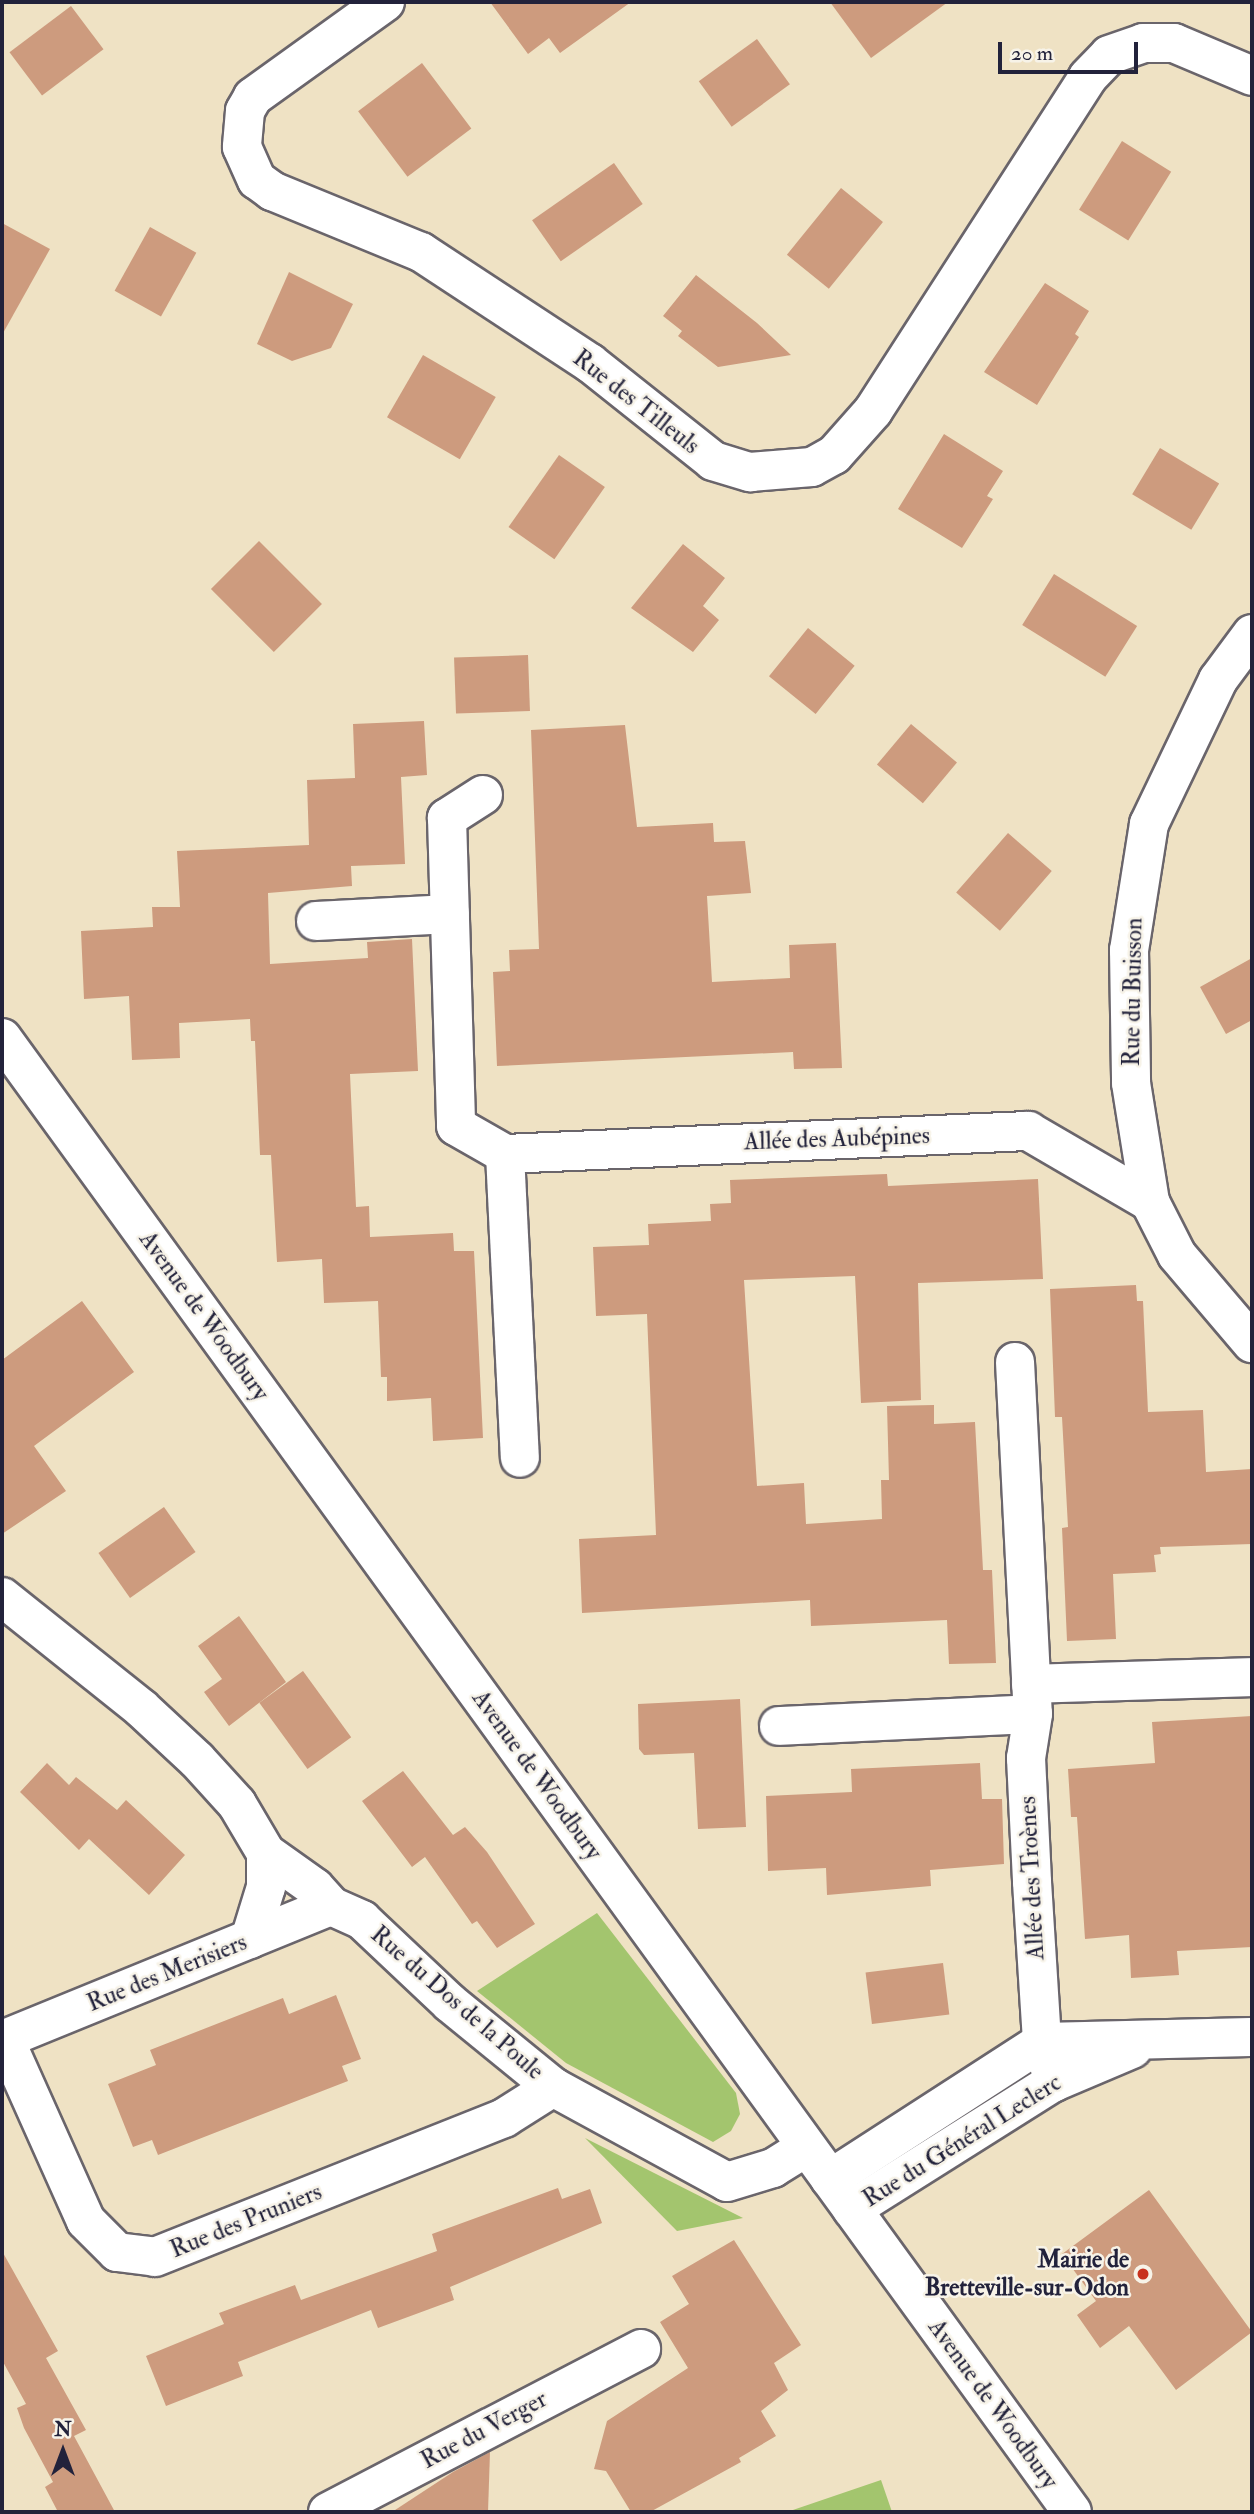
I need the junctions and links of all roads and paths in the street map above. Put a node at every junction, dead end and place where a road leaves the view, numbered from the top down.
1 (385, 2) edge
2 (1252, 76) edge
3 (1252, 634) edge
4 (484, 796) dead end
5 (450, 914) junction
6 (316, 921) dead end
7 (2, 1038) edge
8 (505, 1154) junction
9 (1150, 1202) junction
10 (1252, 1343) edge
11 (1015, 1362) dead end
12 (520, 1458) dead end
13 (2, 1597) edge
14 (1252, 1677) edge
15 (1032, 1699) junction
16 (779, 1726) dead end
17 (265, 1853) junction
18 (331, 1906) junction
19 (250, 1939) junction
20 (1252, 2037) edge
21 (3, 2040) edge
22 (1042, 2042) junction
23 (1150, 2042) junction
24 (1054, 2082) junction
25 (553, 2087) junction
26 (806, 2147) junction
27 (841, 2194) junction
28 (641, 2349) dead end
29 (328, 2512) edge
30 (1072, 2512) edge

1 - 2 street, Rue des Tilleuls
3 - 9 street, Rue du Buisson
4 - 5 street
5 - 6 street
5 - 8 street
7 - 26 street, Avenue de Woodbury
8 - 9 street, Allée des Aubépines
8 - 12 street
9 - 10 street, Rue du Buisson
11 - 15 street, Allée des Troènes
13 - 17 street, Rue du Dos de la Poule
14 - 15 street
15 - 16 street
15 - 22 street, Allée des Troènes
17 - 18 street, Rue du Dos de la Poule
17 - 19 street
18 - 19 street, Rue des Merisiers
18 - 25 street, Rue du Dos de la Poule
19 - 21 street, Rue des Merisiers
20 - 23 street, Rue du Général Leclerc
21 - 25 street, Rue des Pruniers
22 - 23 street, Rue du Général Leclerc
22 - 24 street, Allée des Troènes
22 - 27 street, Rue du Général Leclerc
23 - 24 street, Rue du Général Leclerc
24 - 27 street, Rue du Général Leclerc
25 - 26 street, Rue du Dos de la Poule
26 - 27 street, Avenue de Woodbury
27 - 30 street, Avenue de Woodbury
28 - 29 street, Rue du Verger

